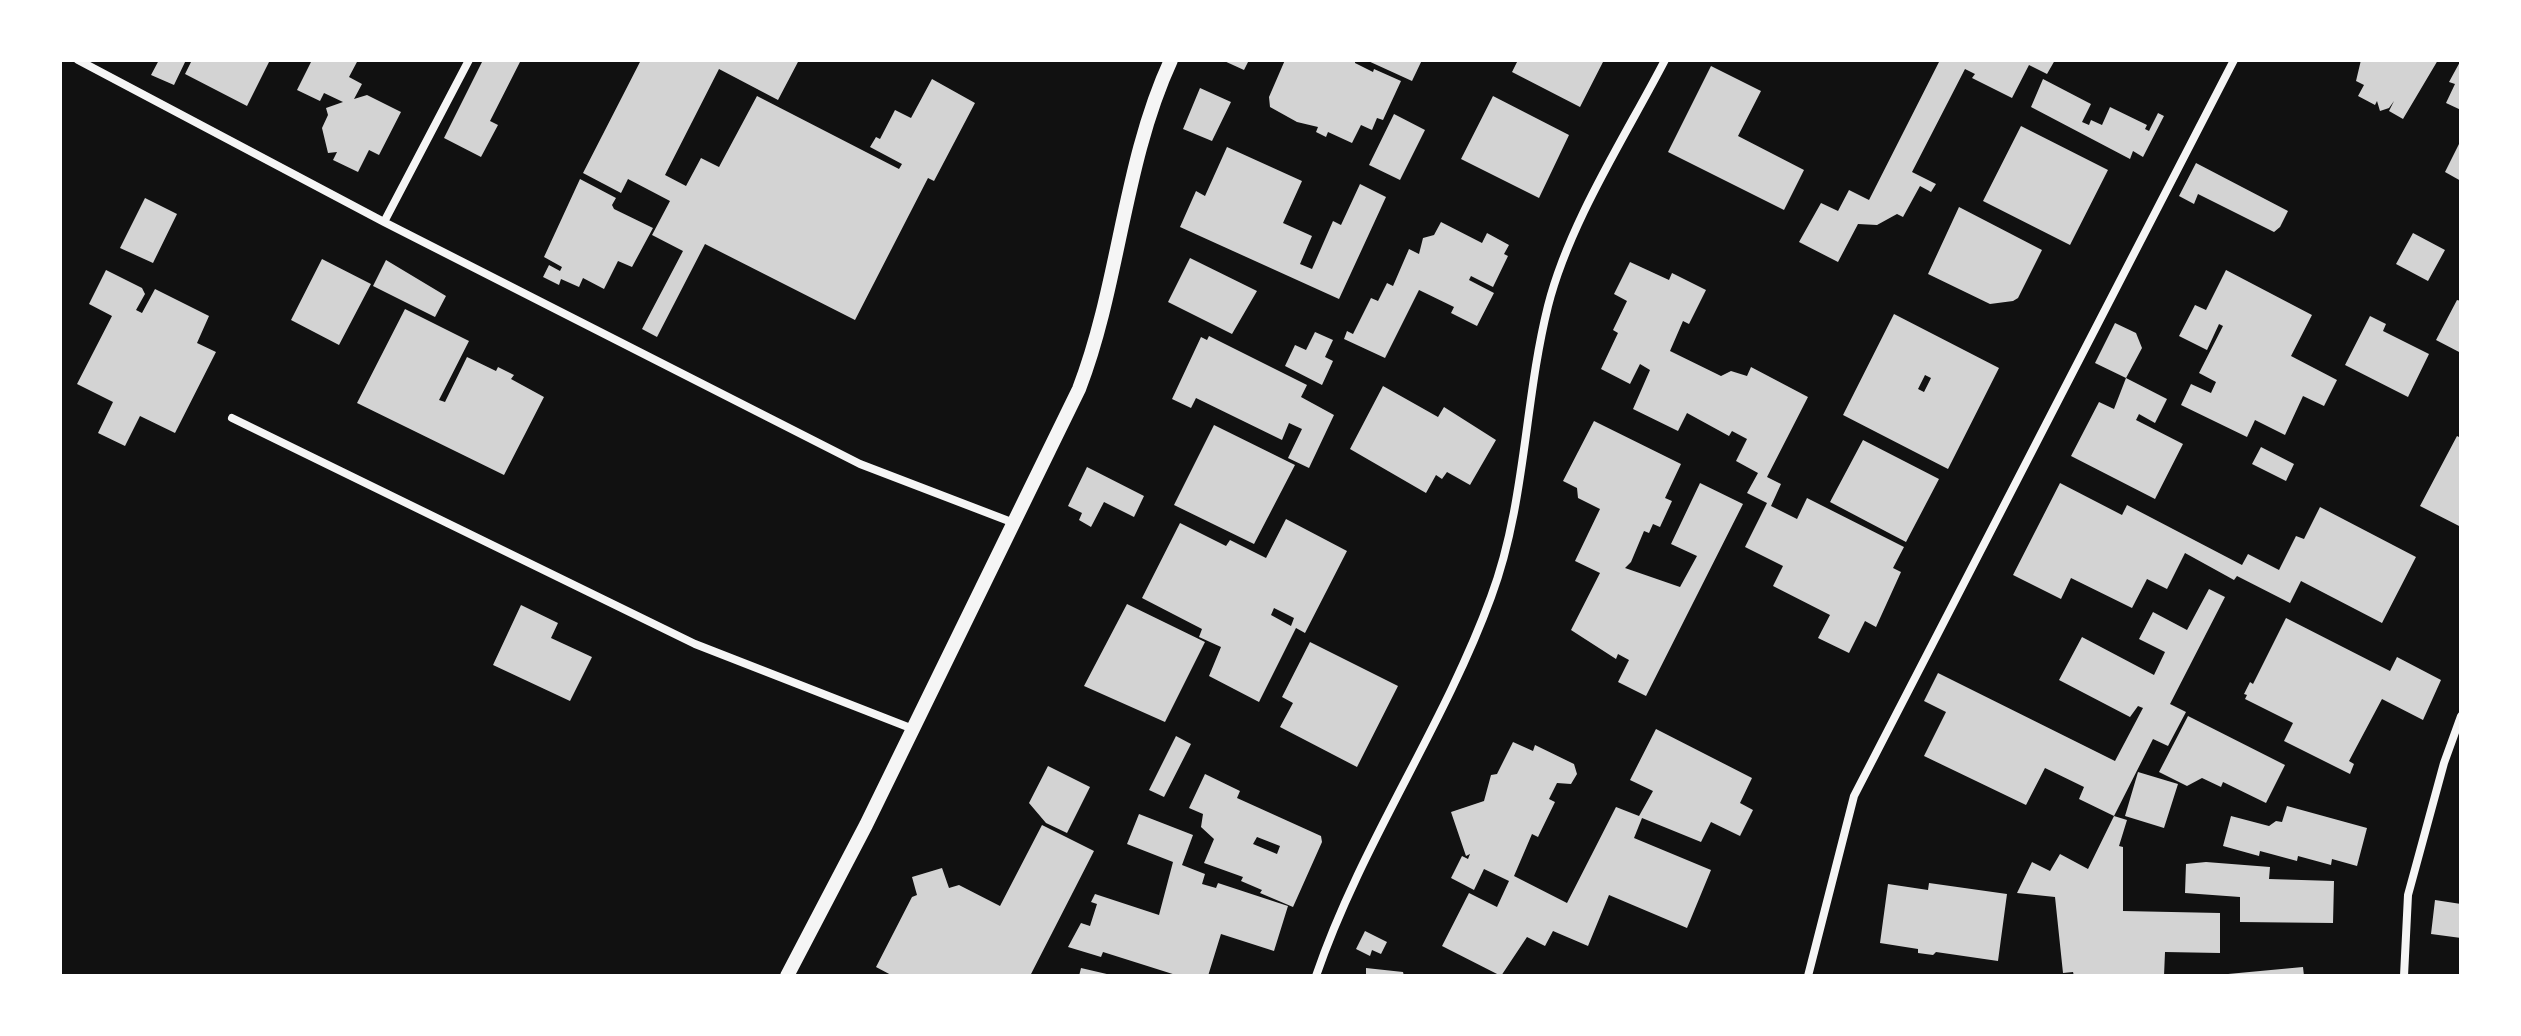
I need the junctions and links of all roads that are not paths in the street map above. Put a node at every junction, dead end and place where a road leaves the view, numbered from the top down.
1 (78, 60) edge
2 (469, 60) edge
3 (1171, 60) edge
4 (1665, 60) edge
5 (2234, 60) edge
6 (384, 222) junction
7 (232, 418) dead end
8 (1015, 523) junction
9 (2461, 716) edge
10 (913, 729) junction
11 (787, 976) edge
12 (1316, 976) edge
13 (1808, 976) edge
14 (2404, 976) edge

1 - 6 street
2 - 6 street
3 - 8 street
4 - 12 street
5 - 13 street
6 - 8 street
7 - 10 street
8 - 10 street
9 - 14 street
10 - 11 street

